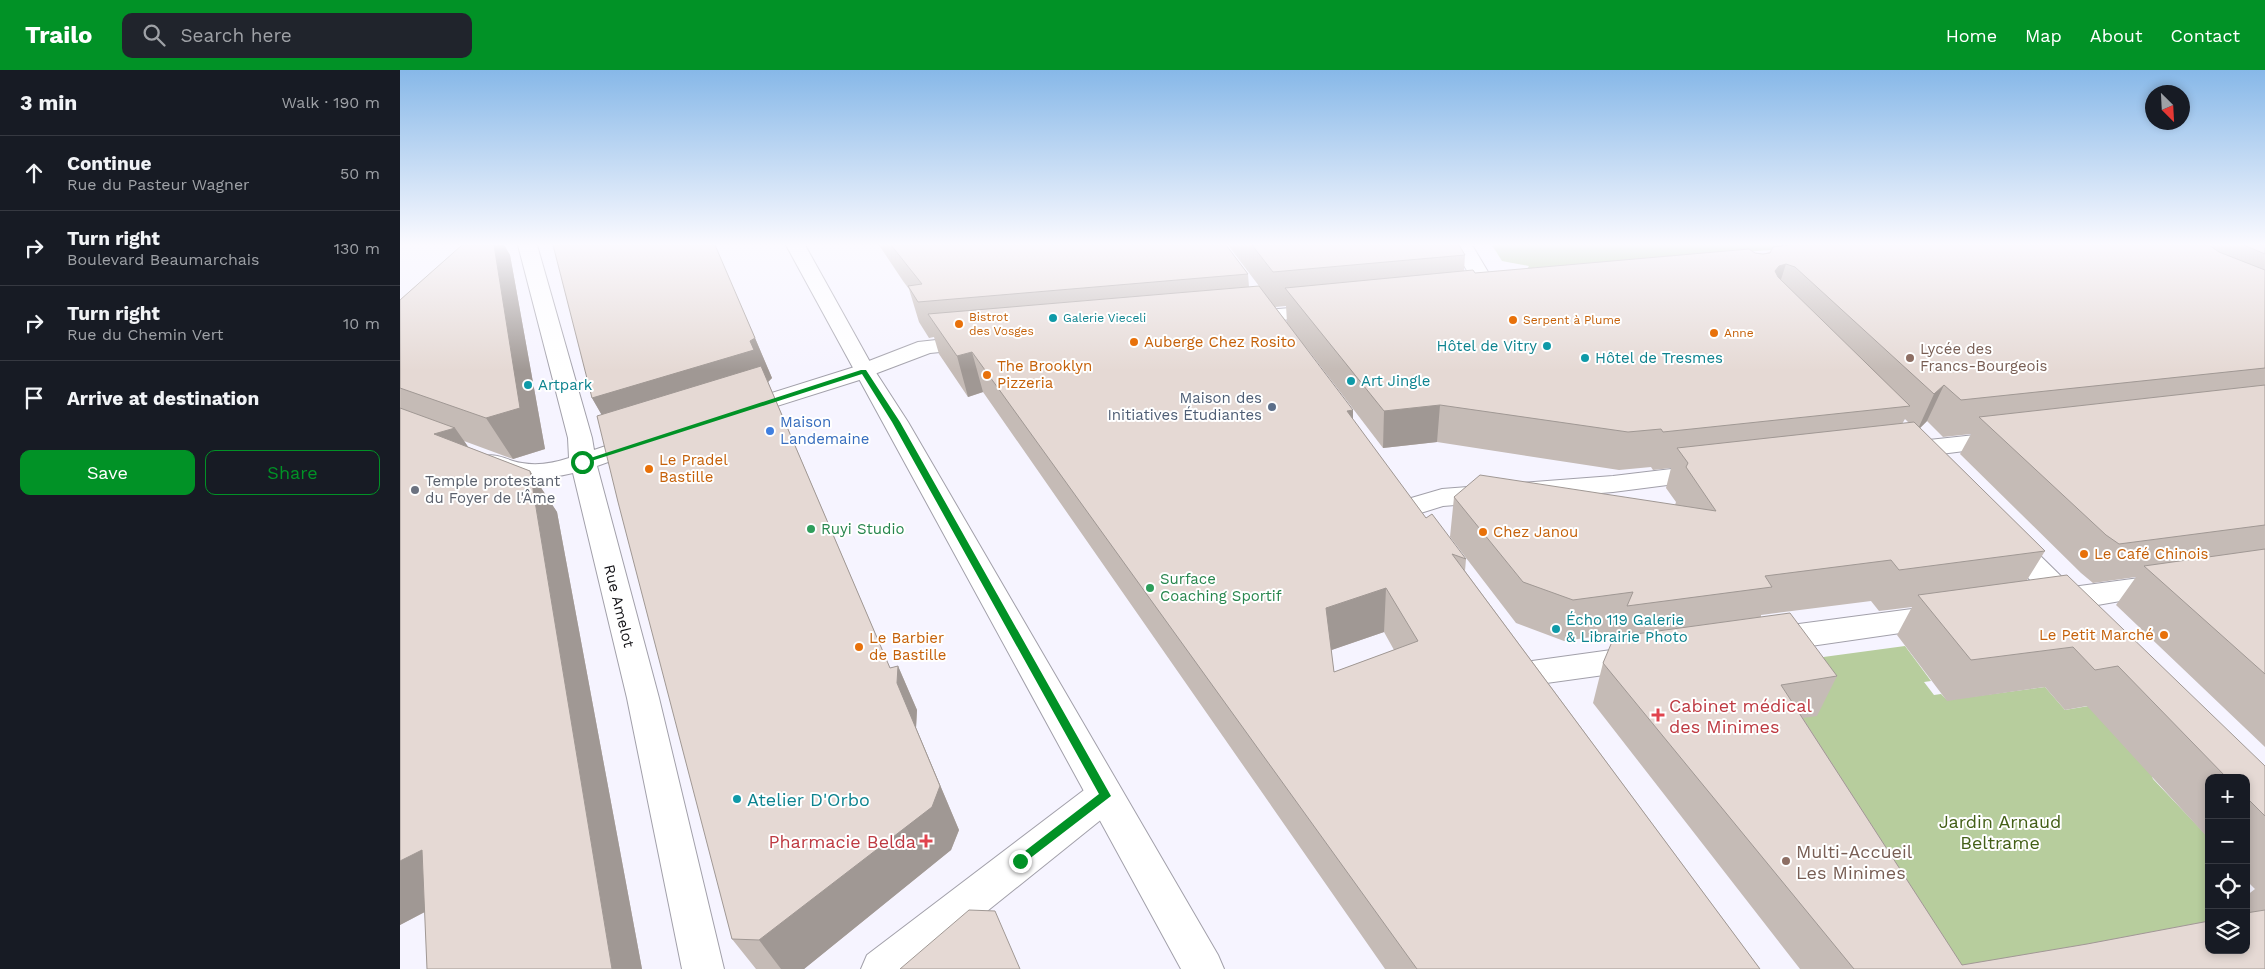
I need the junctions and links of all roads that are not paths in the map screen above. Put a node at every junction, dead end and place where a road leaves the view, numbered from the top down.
1 (539, 287) edge
2 (818, 287) edge
3 (1502, 287) edge
4 (1474, 296) edge
5 (1261, 307) junction
6 (1347, 309) edge
7 (1219, 320) edge
8 (994, 341) edge
9 (1288, 341) edge
10 (864, 371) junction
11 (720, 417) edge
12 (664, 435) edge
13 (2023, 437) edge
14 (1910, 440) junction
15 (472, 454) edge
16 (1873, 454) edge
17 (582, 462) junction
18 (1728, 471) edge
19 (1943, 475) edge
20 (1991, 524) edge
21 (1428, 530) edge
22 (2186, 582) edge
23 (2066, 599) junction
24 (2028, 604) edge
25 (1970, 612) edge
26 (2088, 620) edge
27 (1739, 644) edge
28 (1663, 655) edge
29 (1554, 703) edge
30 (1105, 796) junction
31 (703, 969) edge
32 (882, 969) edge
33 (1203, 969) edge

1 - 17 street, Rue Amelot
2 - 10 street
3 - 4 street
5 - 6 street
5 - 7 street
5 - 9 street
8 - 10 street
10 - 11 street
10 - 30 street
12 - 17 street
13 - 14 street
14 - 16 street
14 - 19 street
15 - 17 street
17 - 31 street, Rue Amelot
18 - 21 street
20 - 23 street
22 - 23 street
23 - 24 street
23 - 26 street
25 - 27 street
28 - 29 street
30 - 32 street
30 - 33 street

